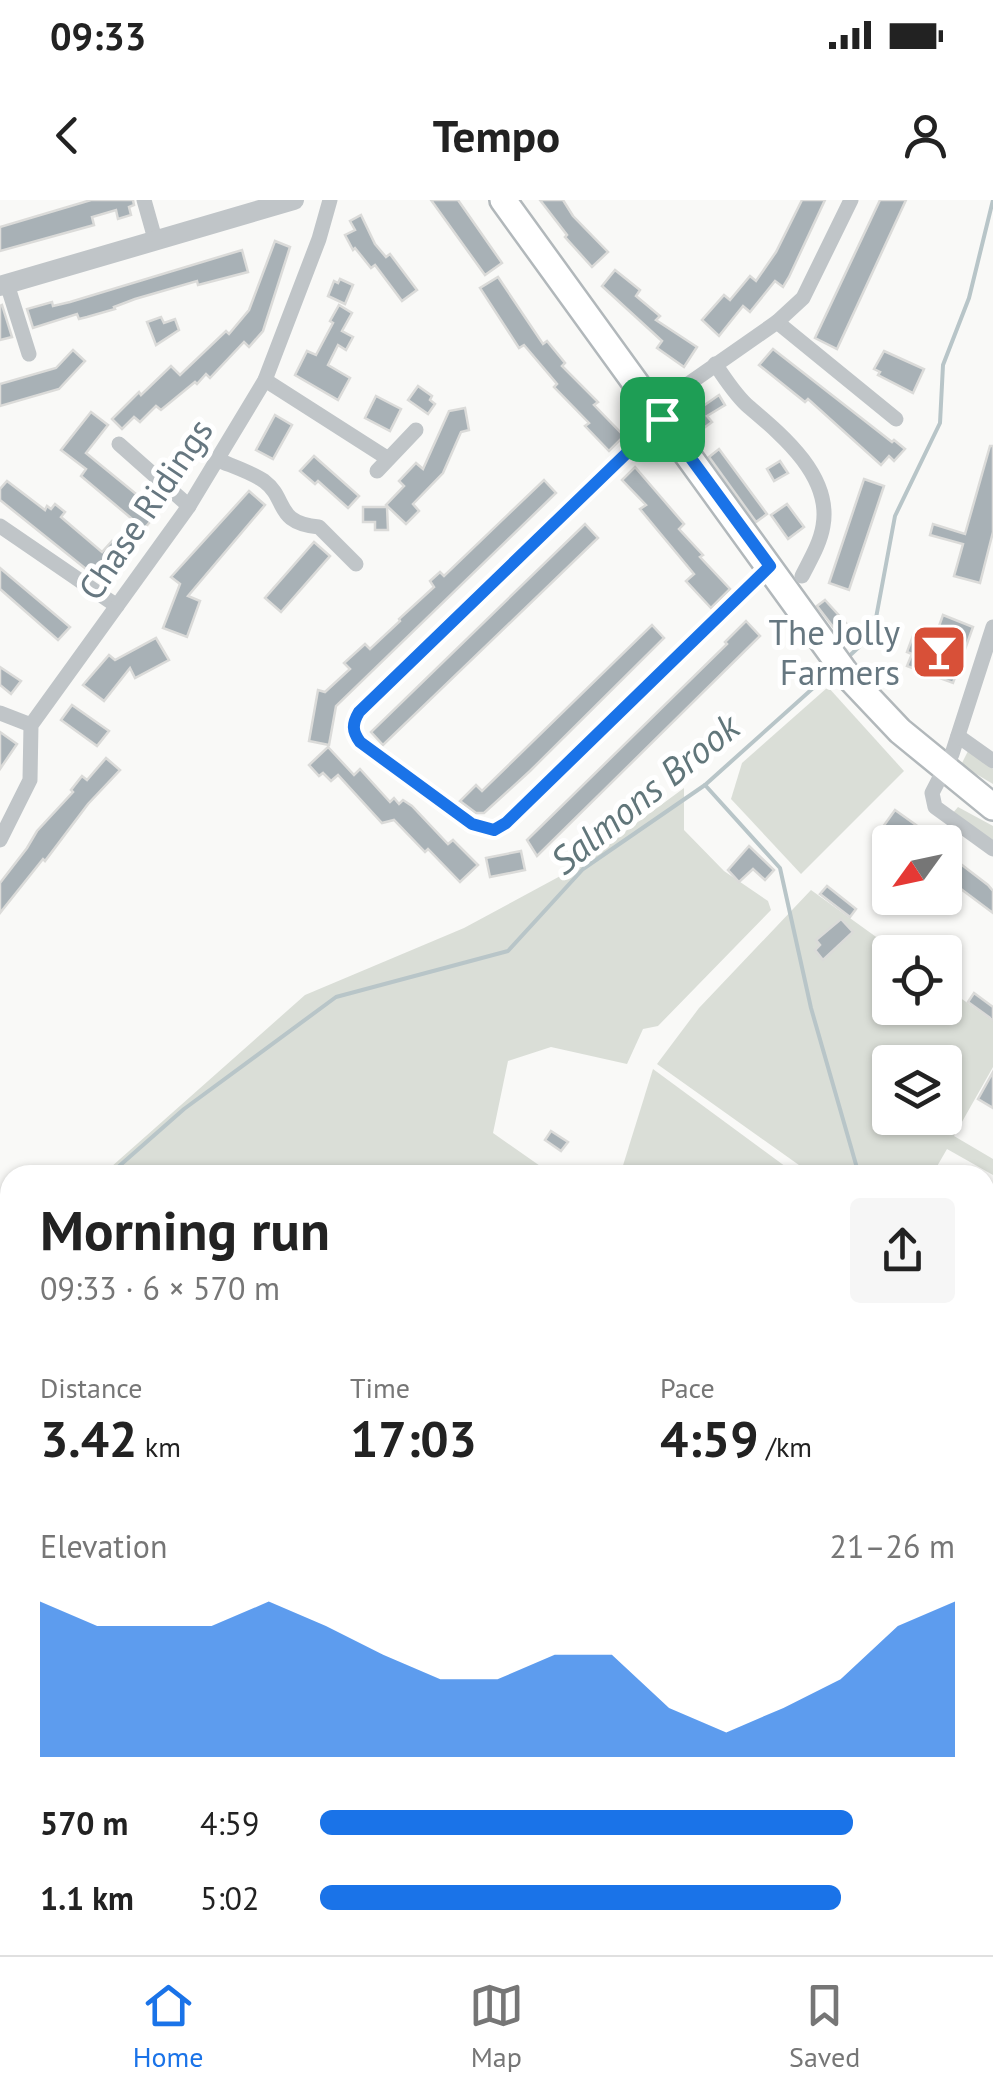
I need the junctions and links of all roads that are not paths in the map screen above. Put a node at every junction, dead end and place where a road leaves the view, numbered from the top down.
1 (144, 200) edge
2 (294, 200) edge
3 (330, 200) edge
4 (503, 200) edge
5 (850, 200) edge
6 (156, 240) junction
7 (4, 285) edge
8 (777, 322) junction
9 (29, 354) dead end
10 (715, 364) junction
11 (265, 380) junction
12 (658, 413) junction
13 (896, 419) dead end
14 (416, 430) dead end
15 (119, 444) dead end
16 (218, 460) junction
17 (189, 506) junction
18 (0, 526) edge
19 (356, 564) dead end
20 (770, 566) junction
21 (802, 576) dead end
22 (116, 606) junction
23 (993, 627) edge
24 (0, 713) edge
25 (31, 725) junction
26 (958, 736) junction
27 (993, 762) edge
28 (945, 770) junction
29 (993, 807) edge
30 (0, 840) edge
31 (993, 849) edge

1 - 6 street
2 - 6 street
3 - 11 street, Chase Ridings
4 - 12 main road
5 - 8 street
6 - 7 street
7 - 9 street
8 - 10 street
8 - 13 street
10 - 12 street
10 - 21 street
11 - 14 street
11 - 16 street, Chase Ridings
12 - 20 main road
12 - 20 street
15 - 17 street
16 - 17 street, Chase Ridings
16 - 19 street
17 - 22 street, Chase Ridings
18 - 22 street
20 - 28 main road
22 - 25 street, Chase Ridings
23 - 26 street
24 - 25 street
25 - 30 street
26 - 27 street
26 - 28 street
28 - 29 main road
28 - 31 street

